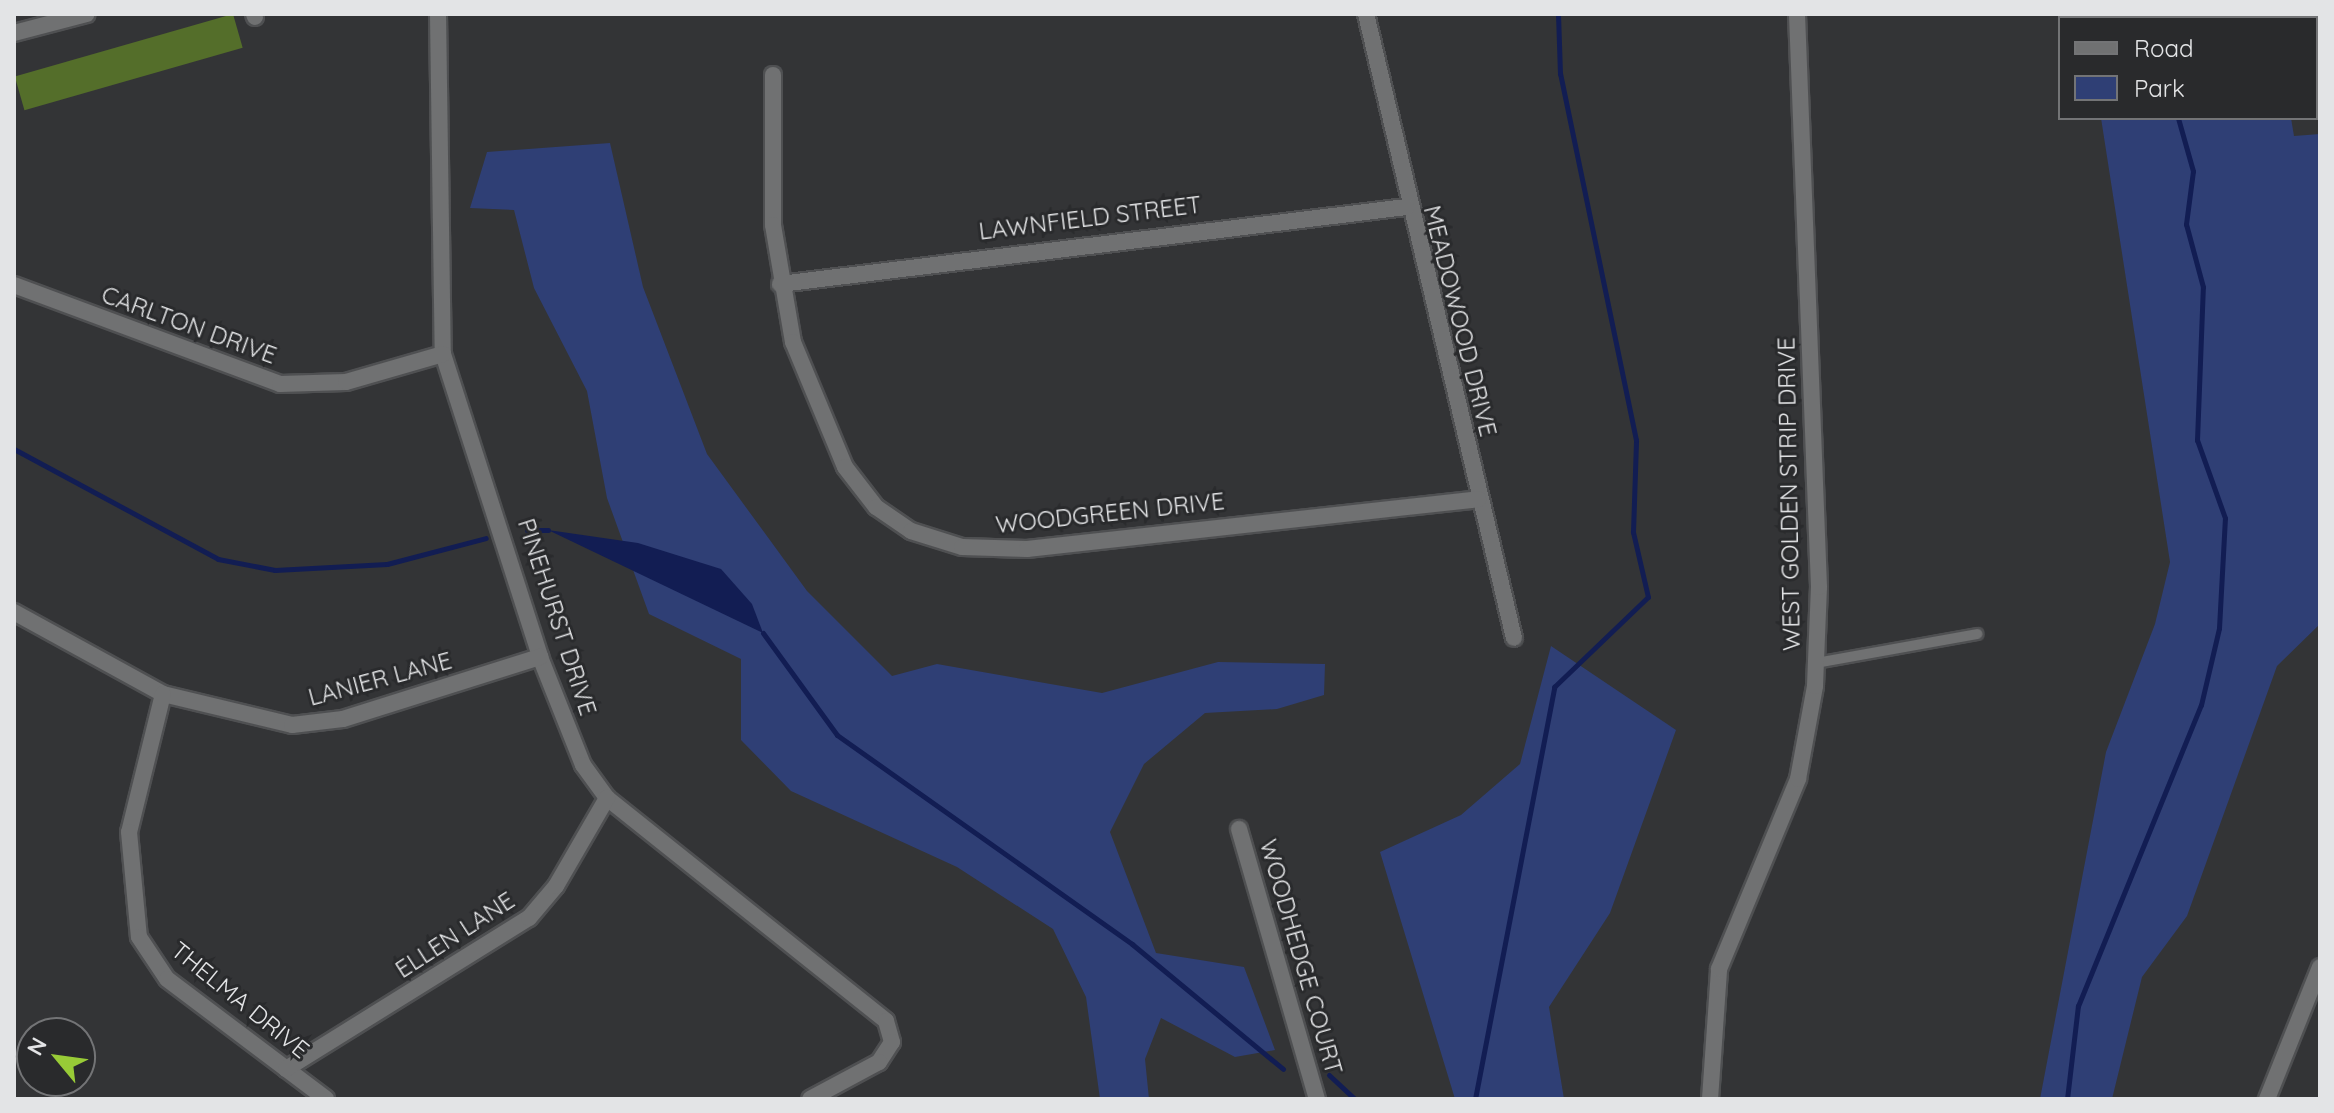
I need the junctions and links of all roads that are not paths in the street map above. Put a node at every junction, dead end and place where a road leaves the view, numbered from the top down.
1 (87, 14) edge
2 (438, 14) edge
3 (1366, 14) edge
4 (1797, 14) edge
5 (14, 33) edge
6 (773, 75) dead end
7 (1406, 207) junction
8 (780, 284) junction
9 (14, 285) edge
10 (443, 354) junction
11 (1478, 499) junction
12 (14, 612) edge
13 (1977, 634) dead end
14 (1514, 638) dead end
15 (540, 657) junction
16 (1816, 663) junction
17 (163, 694) junction
18 (607, 798) junction
19 (1239, 829) dead end
20 (2320, 967) edge
21 (286, 1069) junction
22 (326, 1099) edge
23 (810, 1099) edge
24 (1317, 1099) edge
25 (1710, 1099) edge
26 (2267, 1099) edge

1 - 5 street
2 - 10 street, PINEHURST DRIVE
3 - 7 street, MEADOWOOD DRIVE
4 - 16 street, WEST GOLDEN STRIP DRIVE
6 - 8 street, WOODGREEN DRIVE
7 - 8 street, LAWNFIELD STREET
7 - 11 street, MEADOWOOD DRIVE
8 - 11 street, WOODGREEN DRIVE
9 - 10 street, CARLTON DRIVE
10 - 15 street, PINEHURST DRIVE
11 - 14 street, MEADOWOOD DRIVE
12 - 17 street, LANIER LANE
13 - 16 lane
15 - 17 street, LANIER LANE
15 - 18 street, PINEHURST DRIVE
16 - 25 street, WEST GOLDEN STRIP DRIVE
17 - 21 street, THELMA DRIVE
18 - 21 street, ELLEN LANE
18 - 23 street, PINEHURST DRIVE
19 - 24 street, WOODHEDGE COURT
20 - 26 street
21 - 22 street, THELMA DRIVE

